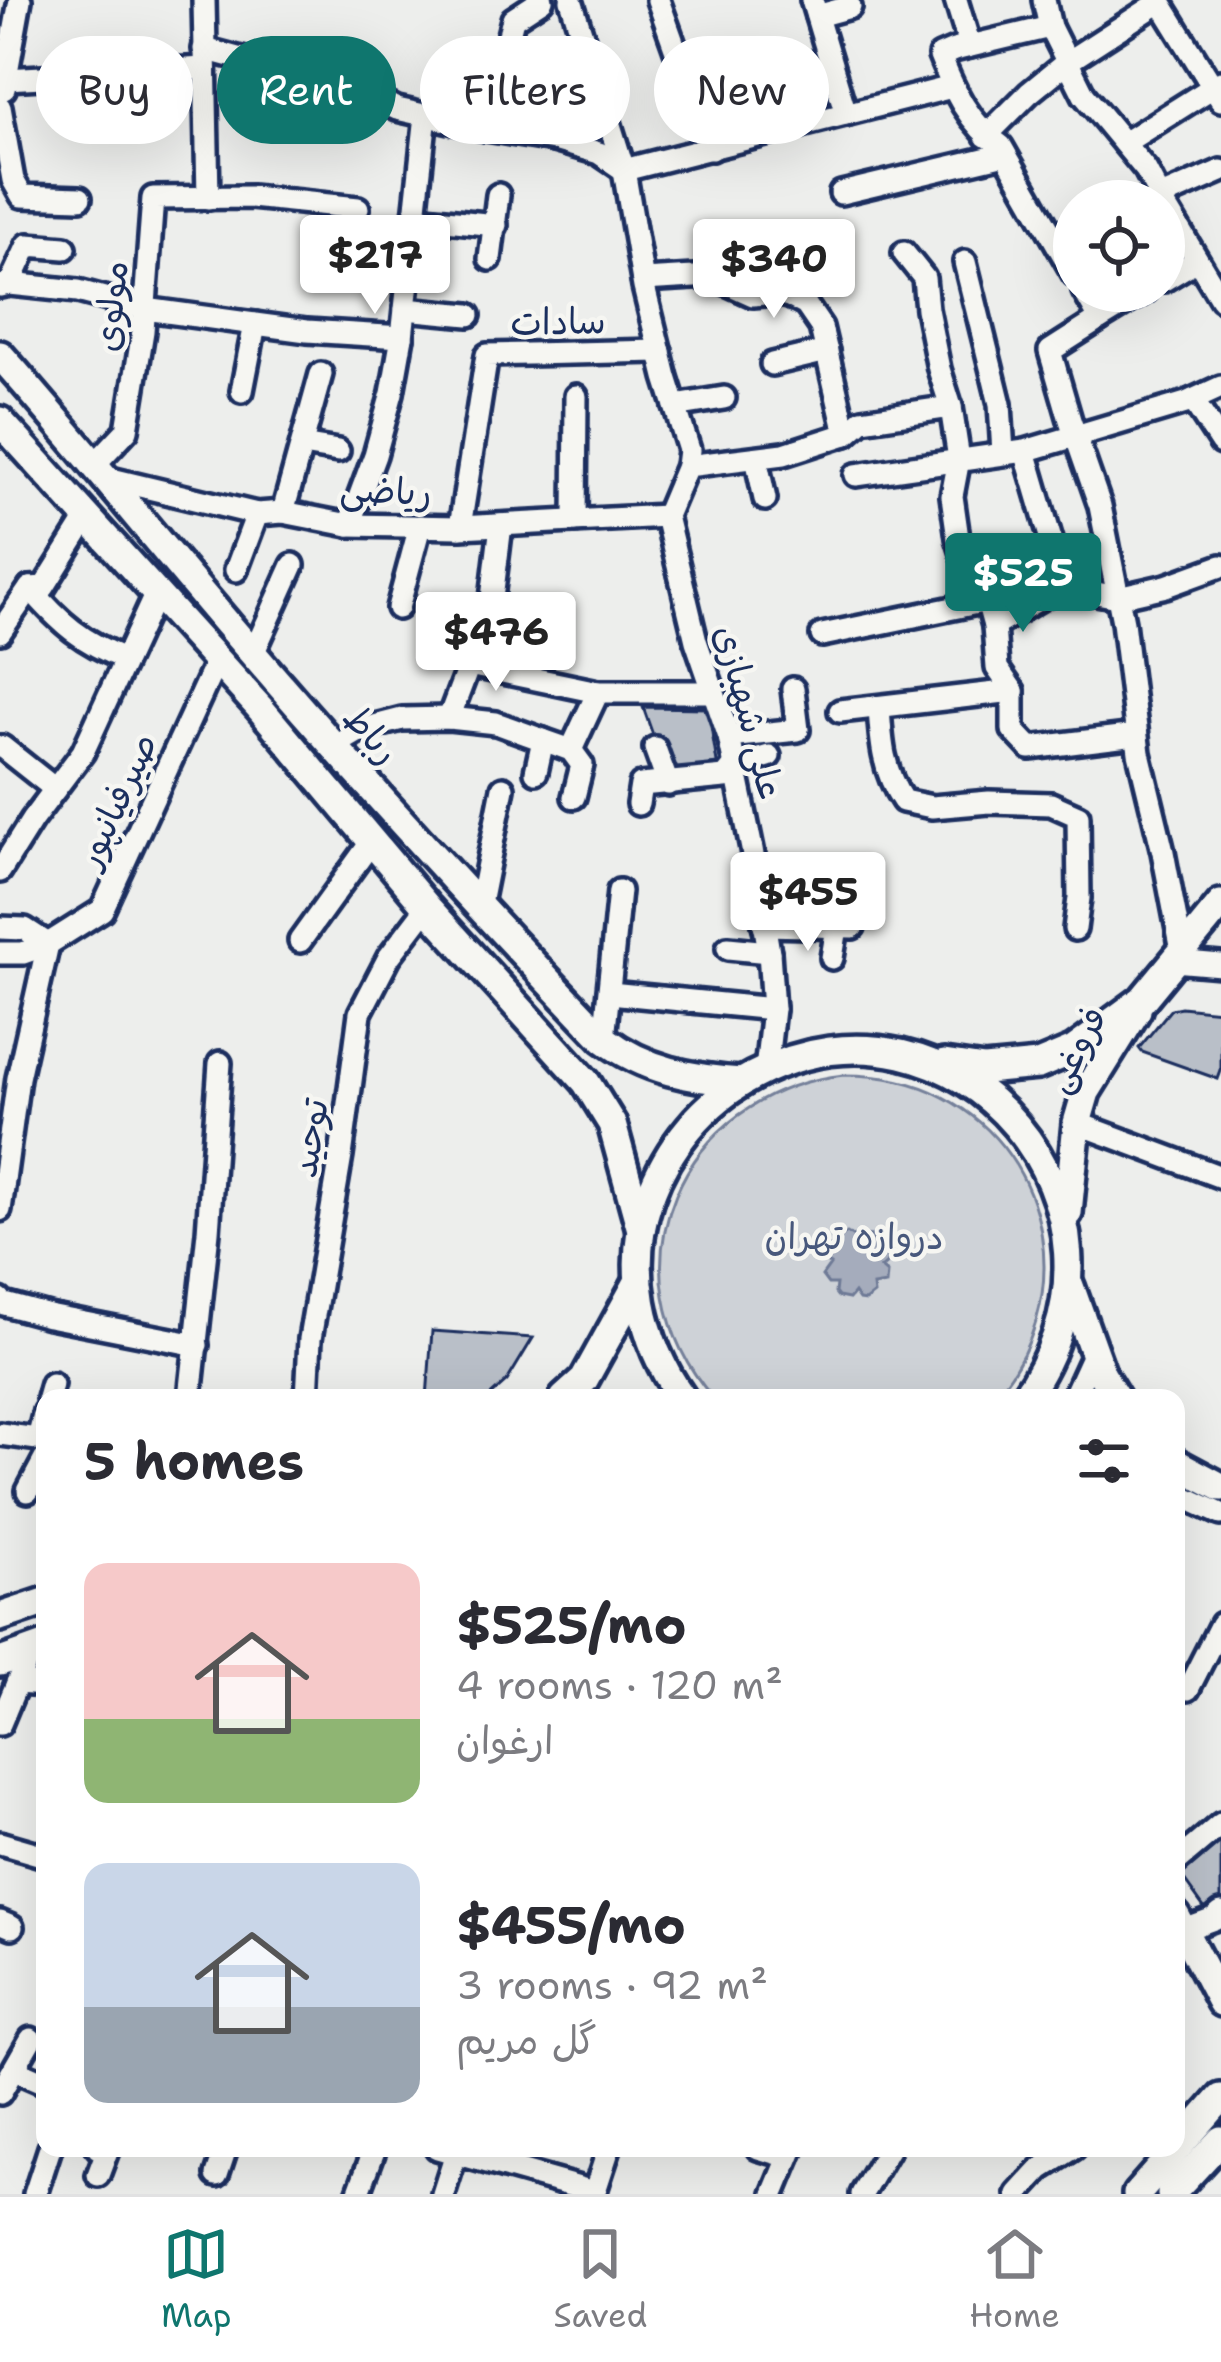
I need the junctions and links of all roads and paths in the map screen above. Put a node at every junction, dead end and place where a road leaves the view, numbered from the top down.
1 (20, 0) edge
2 (205, 0) edge
3 (546, 0) edge
4 (658, 0) edge
5 (956, 0) edge
6 (1044, 0) edge
7 (1159, 1) edge
8 (573, 6) edge
9 (850, 7) dead end
10 (815, 8) edge
11 (1050, 27) junction
12 (508, 36) edge
13 (970, 46) junction
14 (204, 59) junction
15 (1067, 62) junction
16 (5, 79) junction
17 (952, 87) junction
18 (1218, 90) edge
19 (0, 107) edge
20 (420, 114) edge
21 (846, 115) junction
22 (986, 136) junction
23 (1124, 143) junction
24 (423, 144) edge
25 (568, 144) edge
26 (711, 148) junction
27 (1005, 154) junction
28 (624, 170) junction
29 (1221, 171) edge
30 (6, 180) edge
31 (1151, 180) edge
32 (1185, 189) edge
33 (842, 193) dead end
34 (498, 195) dead end
35 (208, 197) junction
36 (80, 198) dead end
37 (358, 208) dead end
38 (415, 217) junction
39 (1053, 221) edge
40 (496, 225) junction
41 (1185, 241) edge
42 (65, 248) dead end
43 (904, 253) dead end
44 (490, 259) dead end
45 (1197, 260) junction
46 (965, 262) dead end
47 (1185, 267) edge
48 (643, 280) junction
49 (5, 285) edge
50 (1221, 299) edge
51 (145, 309) junction
52 (405, 309) junction
53 (1096, 312) edge
54 (1112, 312) edge
55 (469, 316) dead end
56 (1100, 319) junction
57 (256, 324) junction
58 (402, 338) junction
59 (827, 351) junction
60 (660, 352) junction
61 (0, 355) edge
62 (772, 364) dead end
63 (321, 374) dead end
64 (1221, 387) edge
65 (242, 392) dead end
66 (576, 396) dead end
67 (724, 398) dead end
68 (1193, 400) junction
69 (675, 406) junction
70 (951, 407) junction
71 (0, 421) edge
72 (846, 434) junction
73 (1076, 435) junction
74 (1221, 443) edge
75 (302, 445) junction
76 (338, 451) dead end
77 (1014, 452) junction
78 (756, 458) junction
79 (959, 458) junction
80 (687, 466) junction
81 (101, 471) junction
82 (856, 475) dead end
83 (764, 499) dead end
84 (283, 512) junction
85 (257, 514) junction
86 (666, 516) junction
87 (87, 518) junction
88 (574, 521) junction
89 (349, 525) junction
90 (500, 525) junction
91 (420, 526) junction
92 (460, 526) junction
93 (293, 565) dead end
94 (1221, 566) edge
95 (236, 570) dead end
96 (30, 588) junction
97 (1066, 591) junction
98 (156, 593) junction
99 (1118, 597) junction
100 (987, 601) junction
101 (398, 608) dead end
102 (994, 626) junction
103 (0, 632) edge
104 (822, 635) dead end
105 (244, 643) junction
106 (125, 659) junction
107 (217, 660) junction
108 (469, 665) junction
109 (793, 689) dead end
110 (1013, 691) junction
111 (598, 692) junction
112 (712, 692) junction
113 (879, 706) junction
114 (841, 710) dead end
115 (449, 718) junction
116 (1136, 735) junction
117 (729, 736) junction
118 (543, 740) junction
119 (334, 746) junction
120 (2, 747) edge
121 (655, 748) dead end
122 (571, 751) junction
123 (770, 756) dead end
124 (734, 766) junction
125 (536, 772) dead end
126 (668, 784) junction
127 (503, 788) dead end
128 (55, 789) junction
129 (574, 796) dead end
130 (638, 804) dead end
131 (372, 841) junction
132 (0, 871) edge
133 (757, 883) junction
134 (800, 884) dead end
135 (620, 891) dead end
136 (1221, 904) edge
137 (428, 907) junction
138 (479, 909) junction
139 (764, 925) junction
140 (0, 928) edge
141 (1075, 928) dead end
142 (300, 941) dead end
143 (47, 944) junction
144 (728, 948) dead end
145 (0, 952) edge
146 (769, 952) junction
147 (1178, 956) junction
148 (832, 958) dead end
149 (1221, 965) edge
150 (610, 993) junction
151 (1142, 1000) junction
152 (772, 1009) junction
153 (604, 1039) junction
154 (1079, 1046) junction
155 (922, 1061) junction
156 (220, 1063) dead end
157 (1098, 1072) junction
158 (754, 1076) junction
159 (7, 1101) edge
160 (1077, 1123) junction
161 (1221, 1177) edge
162 (0, 1210) edge
163 (1066, 1229) junction
164 (641, 1230) junction
165 (638, 1282) junction
166 (1069, 1282) junction
167 (0, 1300) edge
168 (197, 1345) junction
169 (1094, 1352) junction
170 (191, 1389) edge
171 (307, 1389) edge
172 (574, 1389) edge
173 (677, 1389) edge
174 (1031, 1389) edge
175 (1076, 1389) edge
176 (1111, 1389) edge
177 (0, 1434) edge
178 (36, 1444) edge
179 (36, 1467) edge
180 (1185, 1467) edge
181 (1221, 1487) edge
182 (28, 1491) dead end
183 (1185, 1497) edge
184 (1221, 1514) edge
185 (36, 1605) edge
186 (0, 1617) edge
187 (1221, 1624) edge
188 (36, 1650) edge
189 (8, 1673) edge
190 (1188, 1689) dead end
191 (0, 1724) edge
192 (1221, 1823) edge
193 (0, 1843) edge
194 (36, 1853) edge
195 (1185, 1854) edge
196 (1221, 1913) edge
197 (1185, 1922) edge
198 (1185, 1933) edge
199 (1221, 2002) edge
200 (31, 2039) dead end
201 (15, 2070) junction
202 (36, 2079) edge
203 (0, 2093) edge
204 (1220, 2099) edge
205 (1185, 2138) edge
206 (1221, 2140) edge
207 (47, 2157) edge
208 (105, 2157) edge
209 (223, 2157) edge
210 (372, 2157) edge
211 (446, 2157) edge
212 (467, 2157) edge
213 (606, 2157) edge
214 (789, 2157) edge
215 (884, 2157) edge
216 (1060, 2157) edge
217 (1168, 2157) edge
218 (98, 2175) dead end
219 (217, 2175) dead end
220 (594, 2193) edge
221 (35, 2194) edge
222 (358, 2194) edge
223 (443, 2194) edge
224 (774, 2194) edge
225 (862, 2194) edge
226 (1018, 2194) edge
227 (1137, 2194) edge
228 (1172, 2194) edge

1 - 16 street
2 - 14 street
3 - 8 street
3 - 12 street
4 - 26 street
5 - 13 street
6 - 11 street
7 - 15 street
7 - 18 street
8 - 28 street
9 - 10 street
10 - 21 street
11 - 13 street
11 - 15 street
13 - 17 street
14 - 16 street
14 - 20 street
14 - 35 street
15 - 22 street
15 - 23 street
16 - 19 street
17 - 21 street
17 - 22 street
18 - 23 street
19 - 30 street
21 - 26 street
22 - 27 street
23 - 31 street
24 - 38 street
25 - 28 street
26 - 28 street
27 - 33 street
27 - 39 street
28 - 48 street
29 - 32 street
30 - 36 street
34 - 40 street
35 - 37 street, مولوی
35 - 51 street, مولوی
38 - 40 street
38 - 52 street
40 - 44 street
41 - 45 street
42 - 49 street
43 - 70 street
45 - 47 street
45 - 50 street
46 - 77 street
48 - 59 street
48 - 60 street
49 - 51 street
51 - 57 street
51 - 81 street, مولوی
52 - 55 street
52 - 58 street
53 - 56 street
54 - 56 street
56 - 73 street
57 - 58 street
57 - 65 street
58 - 89 street
59 - 62 street
59 - 72 street
60 - 69 street
60 - 92 street, سادات
61 - 81 main road, رباط
63 - 75 street
64 - 68 street
66 - 88 street
67 - 69 street
68 - 73 street
68 - 74 street
69 - 80 street
70 - 72 street
70 - 79 street
71 - 87 main road, رباط
72 - 78 street
73 - 77 street
73 - 99 street
75 - 76 street
75 - 84 street
77 - 79 street
77 - 97 street
78 - 80 street
78 - 83 street
79 - 82 street
79 - 100 street
80 - 86 street
81 - 85 street, ریاضی
81 - 105 main road, رباط
84 - 85 street, ریاضی
84 - 89 street, ریاضی
85 - 95 street
86 - 88 street, ریاضی
86 - 112 street, علی شهبازی
87 - 96 street
87 - 98 main road, رباط
88 - 90 street, ریاضی
89 - 91 street, ریاضی
90 - 92 street, ریاضی
90 - 108 street
91 - 92 street, ریاضی
91 - 101 street
93 - 105 street
94 - 99 street
96 - 103 street
96 - 106 street
97 - 99 street
97 - 102 street
98 - 106 street
98 - 107 main road, رباط
99 - 116 street
100 - 102 street
100 - 104 street
102 - 110 street
105 - 107 main road
105 - 119 main road, رباط
106 - 128 street
107 - 131 main road, رباط
107 - 143 street, صیرفیانپور
108 - 111 street
108 - 115 street
109 - 117 street
110 - 113 street
110 - 116 street
111 - 112 street
111 - 122 street
112 - 117 street, علی شهبازی
113 - 114 street
113 - 141 street
115 - 118 street
115 - 119 street
116 - 147 street
117 - 124 street, علی شهبازی
118 - 122 street
118 - 125 street
119 - 138 main road, رباط
120 - 128 street
121 - 126 street
122 - 129 street
123 - 124 street
124 - 126 street
124 - 133 street, علی شهبازی
126 - 130 street
127 - 138 street
128 - 132 street
131 - 137 main road, رباط
131 - 142 street
133 - 134 street
133 - 139 street, علی شهبازی
135 - 150 street
136 - 147 main road
137 - 164 main road, رباط
137 - 171 street, توحید
138 - 153 main road, رباط
139 - 146 street, علی شهبازی
139 - 148 street
140 - 143 street
143 - 145 street
143 - 159 street
144 - 146 street
146 - 152 street, علی شهبازی
147 - 149 street
147 - 151 main road
150 - 152 street
150 - 153 street
151 - 154 main road, فروغی
151 - 157 main road, فروغی
152 - 158 street, علی شهبازی
153 - 158 main road, رباط
154 - 155 main road, فروغی
154 - 157 main road
155 - 158 main road, فروغی
155 - 163 main road
156 - 168 street
157 - 160 main road, فروغی
158 - 164 main road
159 - 162 street
160 - 161 street
160 - 163 main road, فروغی
163 - 166 main road
164 - 165 main road
165 - 172 main road
165 - 173 main road
166 - 169 main road
166 - 174 main road
167 - 168 street
168 - 170 street
169 - 175 street
169 - 176 main road
177 - 178 street
179 - 182 street
180 - 181 main road
183 - 184 street
185 - 186 main road
187 - 190 street
188 - 189 main road
189 - 191 street
192 - 195 street
193 - 194 street
196 - 197 street
198 - 199 main road
200 - 201 street
201 - 202 street
201 - 203 street
204 - 205 main road
206 - 228 main road
207 - 221 street
208 - 218 street
209 - 219 street
210 - 222 street
211 - 223 street
212 - 220 street
213 - 220 street
214 - 224 street
215 - 225 street
216 - 226 street
217 - 227 main road

